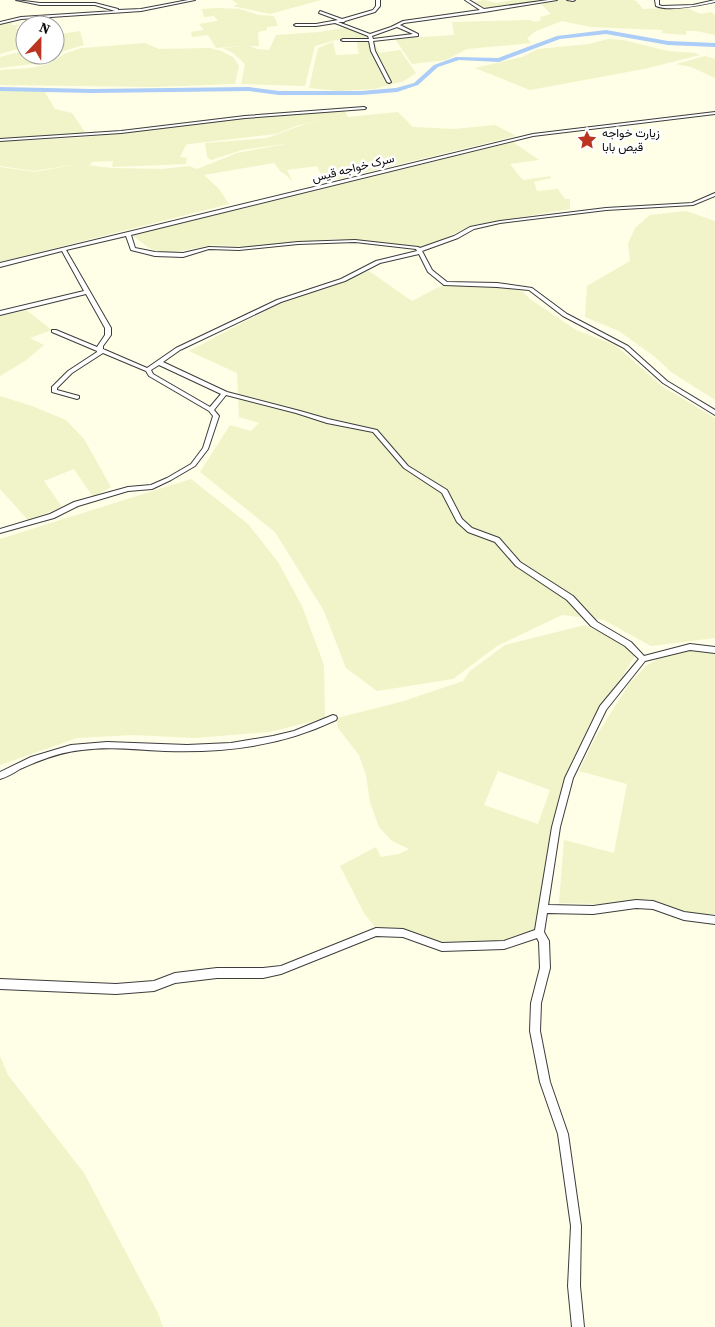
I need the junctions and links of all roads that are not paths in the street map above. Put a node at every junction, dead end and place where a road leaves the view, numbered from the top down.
1 (18, 0) edge
2 (193, 0) edge
3 (378, 0) edge
4 (466, 0) edge
5 (555, 0) edge
6 (569, 0) edge
7 (573, 0) edge
8 (657, 0) edge
9 (715, 1) edge
10 (121, 11) junction
11 (484, 11) junction
12 (320, 12) dead end
13 (343, 21) junction
14 (0, 23) edge
15 (337, 23) junction
16 (296, 25) dead end
17 (396, 26) junction
18 (370, 37) junction
19 (343, 40) dead end
20 (389, 82) dead end
21 (364, 108) dead end
22 (715, 113) edge
23 (0, 140) edge
24 (715, 194) edge
25 (128, 233) junction
26 (63, 249) junction
27 (419, 251) junction
28 (0, 265) edge
29 (88, 292) junction
30 (0, 313) edge
31 (54, 331) dead end
32 (101, 350) junction
33 (160, 363) junction
34 (148, 370) junction
35 (225, 393) junction
36 (77, 397) dead end
37 (210, 410) junction
38 (715, 413) edge
39 (0, 531) edge
40 (715, 650) edge
41 (643, 659) junction
42 (333, 718) dead end
43 (0, 776) edge
44 (545, 909) junction
45 (715, 920) edge
46 (539, 933) junction
47 (0, 984) edge
48 (578, 1327) edge

1 - 10 street
2 - 10 street
3 - 13 street
4 - 11 street
5 - 11 street
6 - 7 street
8 - 9 street
10 - 14 street
11 - 17 street
12 - 13 street
13 - 15 street
15 - 16 street
15 - 18 street
17 - 18 street
17 - 18 street
18 - 19 street
18 - 20 street
21 - 23 street
22 - 25 street, سرک خواجه قیس
24 - 27 street
25 - 26 street, سرک خواجه قیس
25 - 27 street
26 - 28 street, سرک خواجه قیس
26 - 29 street
27 - 33 street
27 - 38 street
29 - 30 street
29 - 32 street
31 - 32 street
32 - 34 street
32 - 36 street
33 - 34 street
33 - 35 street
34 - 37 street
35 - 37 street
35 - 41 street
37 - 39 street
40 - 41 street
41 - 44 street
42 - 43 street
44 - 45 street
44 - 46 street
46 - 47 street
46 - 48 street

